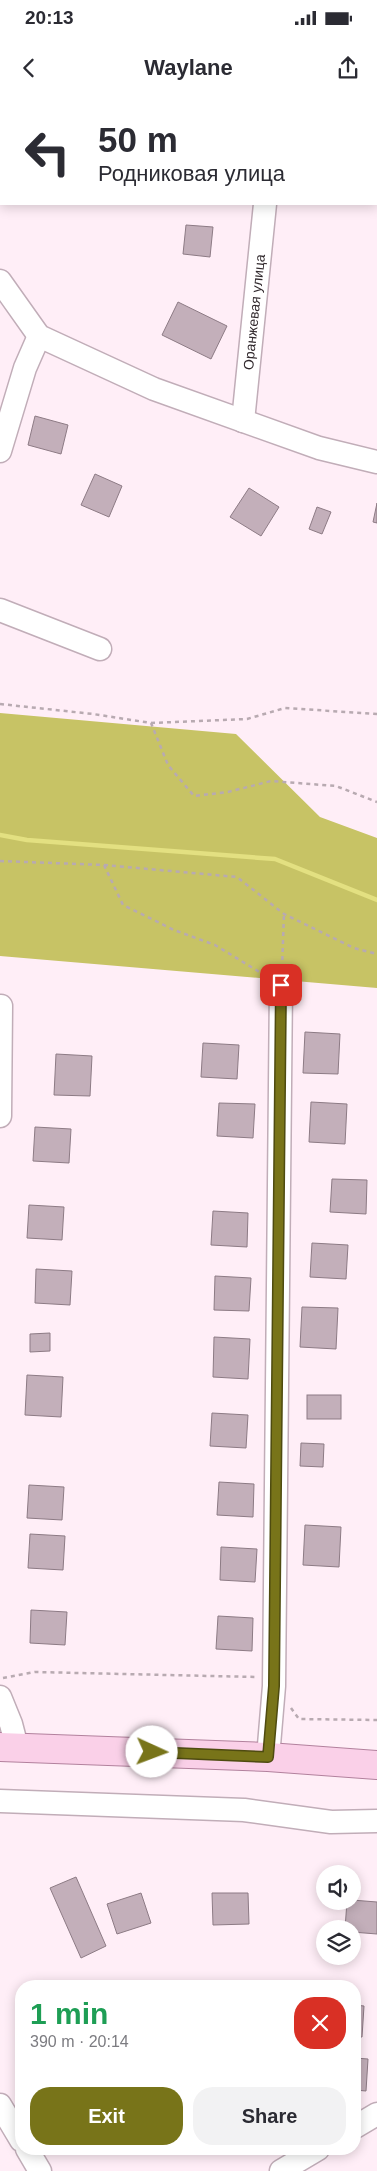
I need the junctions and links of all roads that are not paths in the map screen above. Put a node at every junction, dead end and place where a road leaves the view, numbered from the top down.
1 (265, 205) edge
2 (0, 281) edge
3 (40, 336) junction
4 (243, 421) junction
5 (0, 451) edge
6 (377, 462) edge
7 (0, 610) edge
8 (100, 649) dead end
9 (281, 985) road end
10 (1, 1006) edge
11 (0, 1116) edge
12 (0, 1697) edge
13 (8, 1747) edge
14 (268, 1757) junction
15 (377, 1765) edge
16 (0, 1801) edge
17 (377, 1821) edge
18 (0, 2105) edge
19 (377, 2114) edge
20 (361, 2123) edge
21 (15, 2130) edge
22 (31, 2155) edge
23 (308, 2155) edge
24 (40, 2171) edge
25 (281, 2171) edge

1 - 4 street, Оранжевая улица
2 - 3 street
3 - 4 street
3 - 5 street
4 - 6 street
7 - 8 street
9 - 14 street
10 - 11 street
12 - 13 street
13 - 14 main road
14 - 15 main road
16 - 17 street
18 - 21 street
19 - 20 street
22 - 24 street
23 - 25 street

